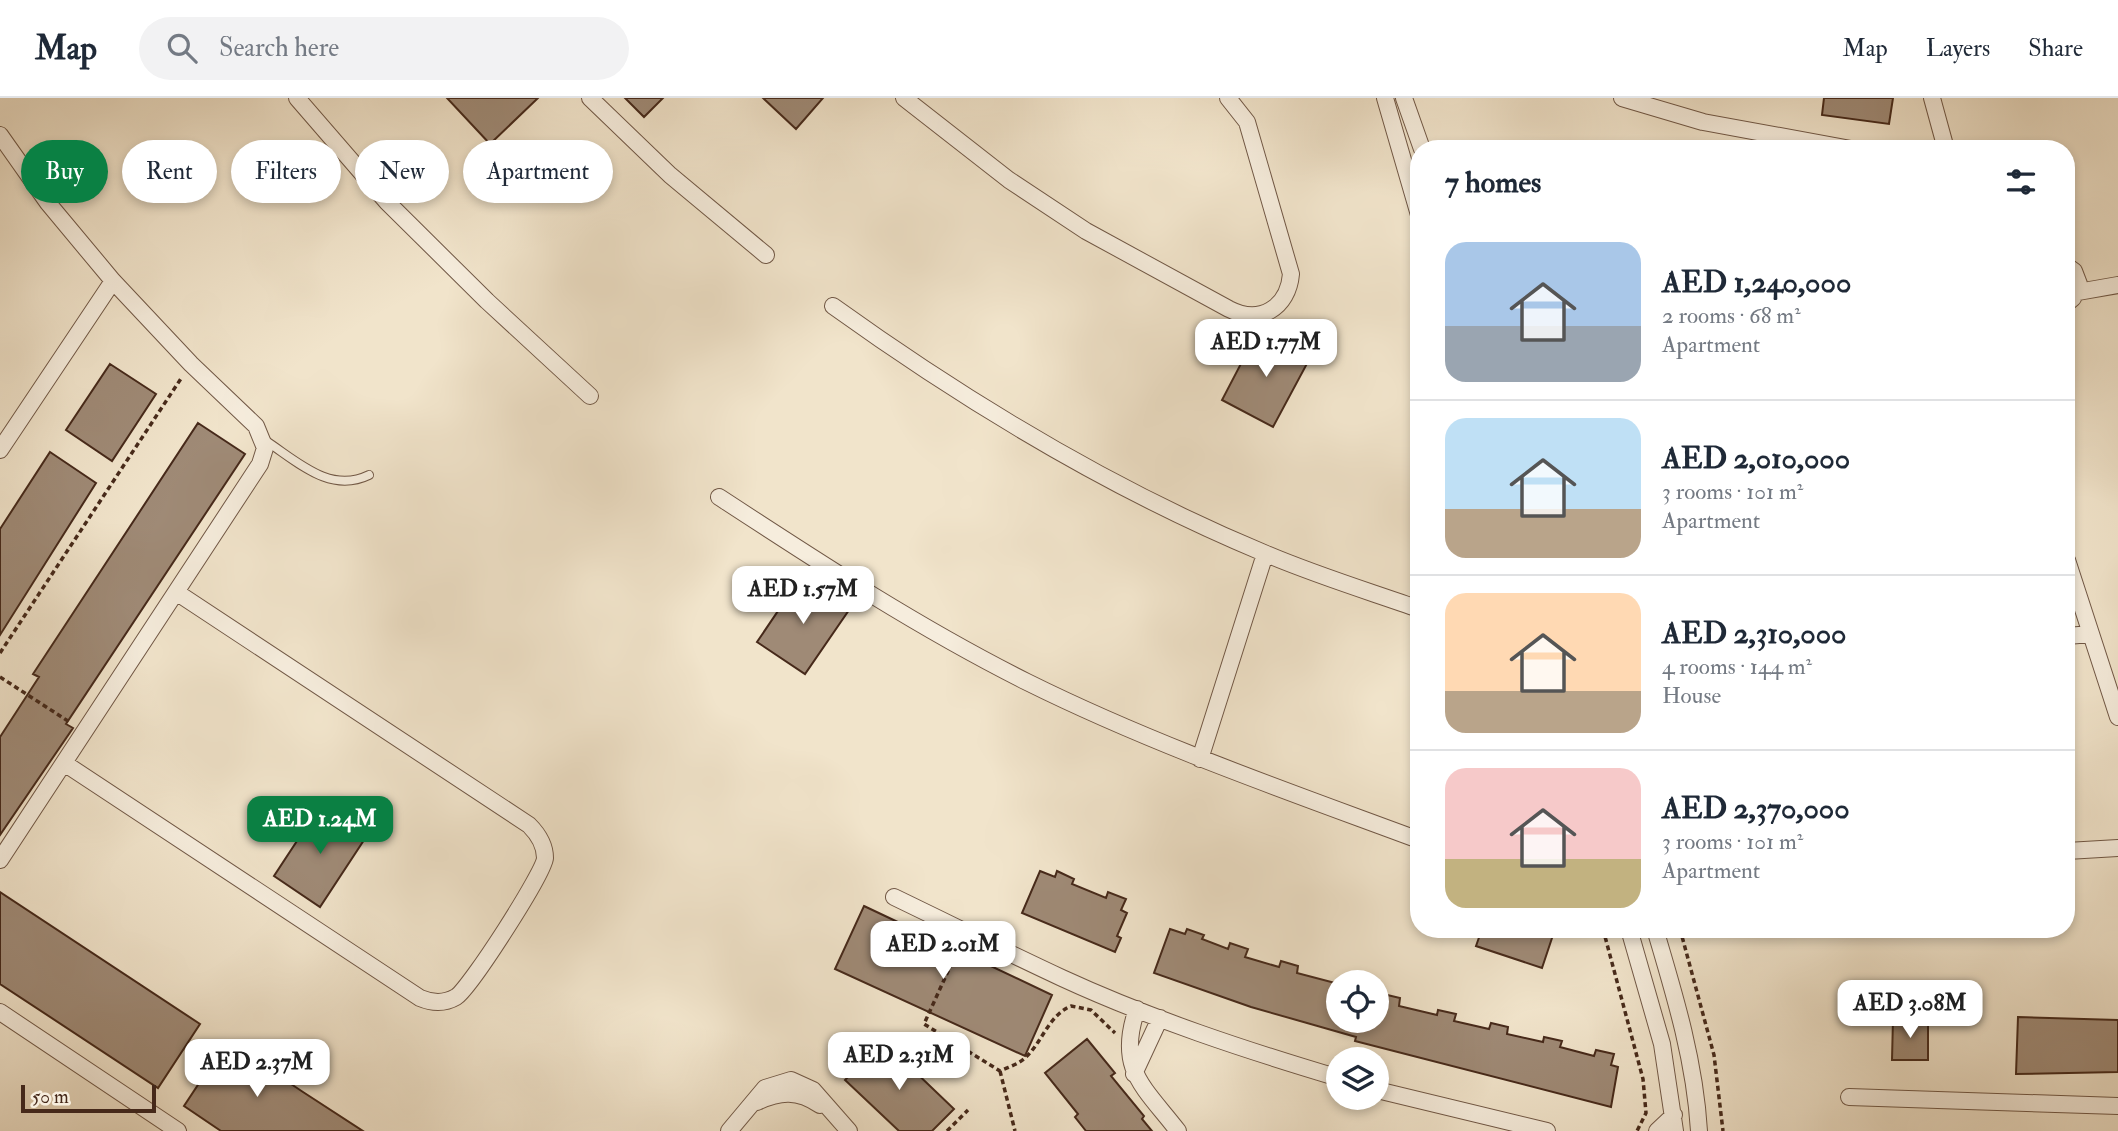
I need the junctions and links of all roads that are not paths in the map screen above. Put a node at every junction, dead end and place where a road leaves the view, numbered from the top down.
1 (298, 98) edge
2 (590, 98) edge
3 (904, 98) edge
4 (1228, 98) edge
5 (1385, 98) edge
6 (1404, 98) edge
7 (1622, 98) edge
8 (1933, 98) edge
9 (0, 135) edge
10 (1419, 140) edge
11 (1802, 140) edge
12 (1944, 140) edge
13 (1410, 184) edge
14 (765, 255) dead end
15 (113, 281) junction
16 (2118, 285) edge
17 (2075, 296) edge
18 (833, 306) dead end
19 (590, 396) dead end
20 (263, 439) junction
21 (0, 450) edge
22 (369, 475) dead end
23 (719, 497) dead end
24 (1265, 554) junction
25 (2075, 585) edge
26 (176, 592) junction
27 (1410, 606) edge
28 (2091, 634) junction
29 (2075, 635) edge
30 (2118, 717) edge
31 (1200, 759) junction
32 (64, 762) junction
33 (1410, 837) edge
34 (2118, 848) edge
35 (2075, 851) edge
36 (0, 860) edge
37 (894, 897) dead end
38 (1632, 938) edge
39 (1658, 938) edge
40 (1137, 1009) junction
41 (0, 1012) edge
42 (1160, 1018) junction
43 (1133, 1074) junction
44 (1326, 1074) edge
45 (1389, 1093) edge
46 (1849, 1097) dead end
47 (2118, 1106) edge
48 (1675, 1123) edge
49 (1520, 1128) edge
50 (178, 1131) edge
51 (729, 1131) edge
52 (849, 1131) edge
53 (1178, 1131) edge
54 (1547, 1131) edge
55 (1657, 1131) edge
56 (1699, 1131) edge

1 - 19 street
2 - 14 street
3 - 4 street
5 - 13 street
6 - 10 street
7 - 11 street
8 - 12 street
9 - 15 street
15 - 20 street
15 - 21 street
16 - 17 street
18 - 24 street
20 - 22 lane
20 - 26 street
23 - 31 street
24 - 27 street
24 - 31 street
25 - 28 street
26 - 32 street
26 - 32 street
28 - 29 street
28 - 30 street
31 - 33 street
32 - 36 street
34 - 35 street
37 - 40 street
38 - 48 street
39 - 56 street
40 - 42 street
40 - 43 street
41 - 50 street
42 - 43 street
42 - 44 street
43 - 53 street
45 - 49 street
46 - 47 street
48 - 55 street
49 - 54 street
51 - 52 street

